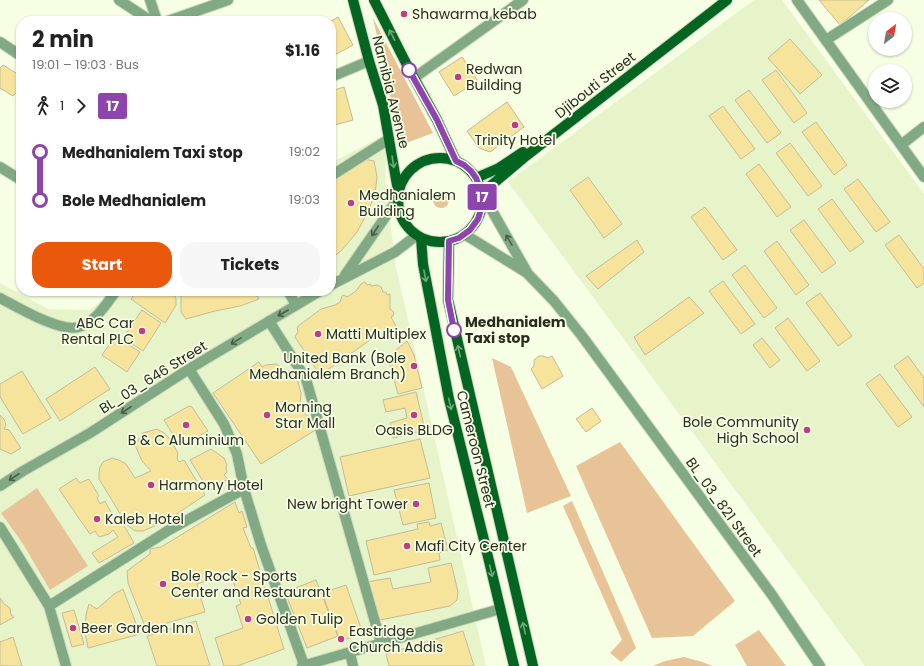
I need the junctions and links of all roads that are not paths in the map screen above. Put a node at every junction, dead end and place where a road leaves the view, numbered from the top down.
1 (119, 0) edge
2 (150, 0) edge
3 (228, 0) edge
4 (353, 0) edge
5 (374, 0) edge
6 (523, 0) edge
7 (716, 0) edge
8 (727, 0) edge
9 (797, 0) edge
10 (888, 0) edge
11 (143, 16) edge
12 (155, 16) edge
13 (182, 16) edge
14 (826, 40) junction
15 (0, 42) edge
16 (16, 53) edge
17 (369, 61) junction
18 (336, 75) edge
19 (414, 78) junction
20 (924, 128) edge
21 (388, 139) junction
22 (901, 145) junction
23 (456, 161) junction
24 (0, 167) edge
25 (336, 173) edge
26 (16, 177) edge
27 (924, 177) edge
28 (476, 178) junction
29 (482, 193) junction
30 (398, 196) junction
31 (464, 234) junction
32 (419, 236) junction
33 (449, 241) junction
34 (528, 274) junction
35 (343, 278) junction
36 (336, 282) edge
37 (112, 296) edge
38 (291, 296) edge
39 (311, 296) edge
40 (0, 298) edge
41 (296, 305) junction
42 (269, 321) junction
43 (189, 369) junction
44 (0, 486) edge
45 (244, 489) junction
46 (0, 527) edge
47 (49, 606) junction
48 (500, 610) junction
49 (381, 643) junction
50 (350, 653) junction
51 (66, 666) edge
52 (303, 666) edge
53 (353, 666) edge
54 (514, 666) edge
55 (533, 666) edge
56 (820, 666) edge

1 - 11 street
2 - 12 street
3 - 13 street
4 - 17 main road, Namibia Avenue
19 -> 5 main road, Namibia Avenue
6 - 19 street
7 - 28 main road, Djibouti Street
8 - 29 main road, Djibouti Street
9 - 14 street
10 - 14 street
14 - 22 street
15 - 16 street
17 - 18 street
17 - 21 main road, Namibia Avenue
19 - 23 main road, Namibia Avenue
20 - 22 street
21 - 25 street
21 -> 30 main road, Namibia Avenue
22 - 27 street
23 - 28 main road
23 - 30 main road
24 - 26 street
28 - 29 main road
29 - 31 main road
34 -> 29 street
30 - 32 main road
30 -> 35 street
31 - 33 main road
31 - 34 street
32 - 33 main road
32 - 35 street
32 -> 48 main road, Cameroon Street
55 -> 33 main road, Cameroon Street
34 - 56 street, BL_03_821 Street
35 - 36 street
37 - 40 street
38 - 41 street
39 - 41 street, BL_03_646 Street
41 -> 42 street, BL_03_646 Street
42 -> 43 street, BL_03_646 Street
42 - 49 street
43 -> 44 street, BL_03_646 Street
43 - 45 street
45 - 47 street
45 - 52 street
46 - 47 street
47 - 51 street
48 - 49 street
48 - 54 main road, Cameroon Street
49 - 50 street
50 - 52 street
50 - 53 street

